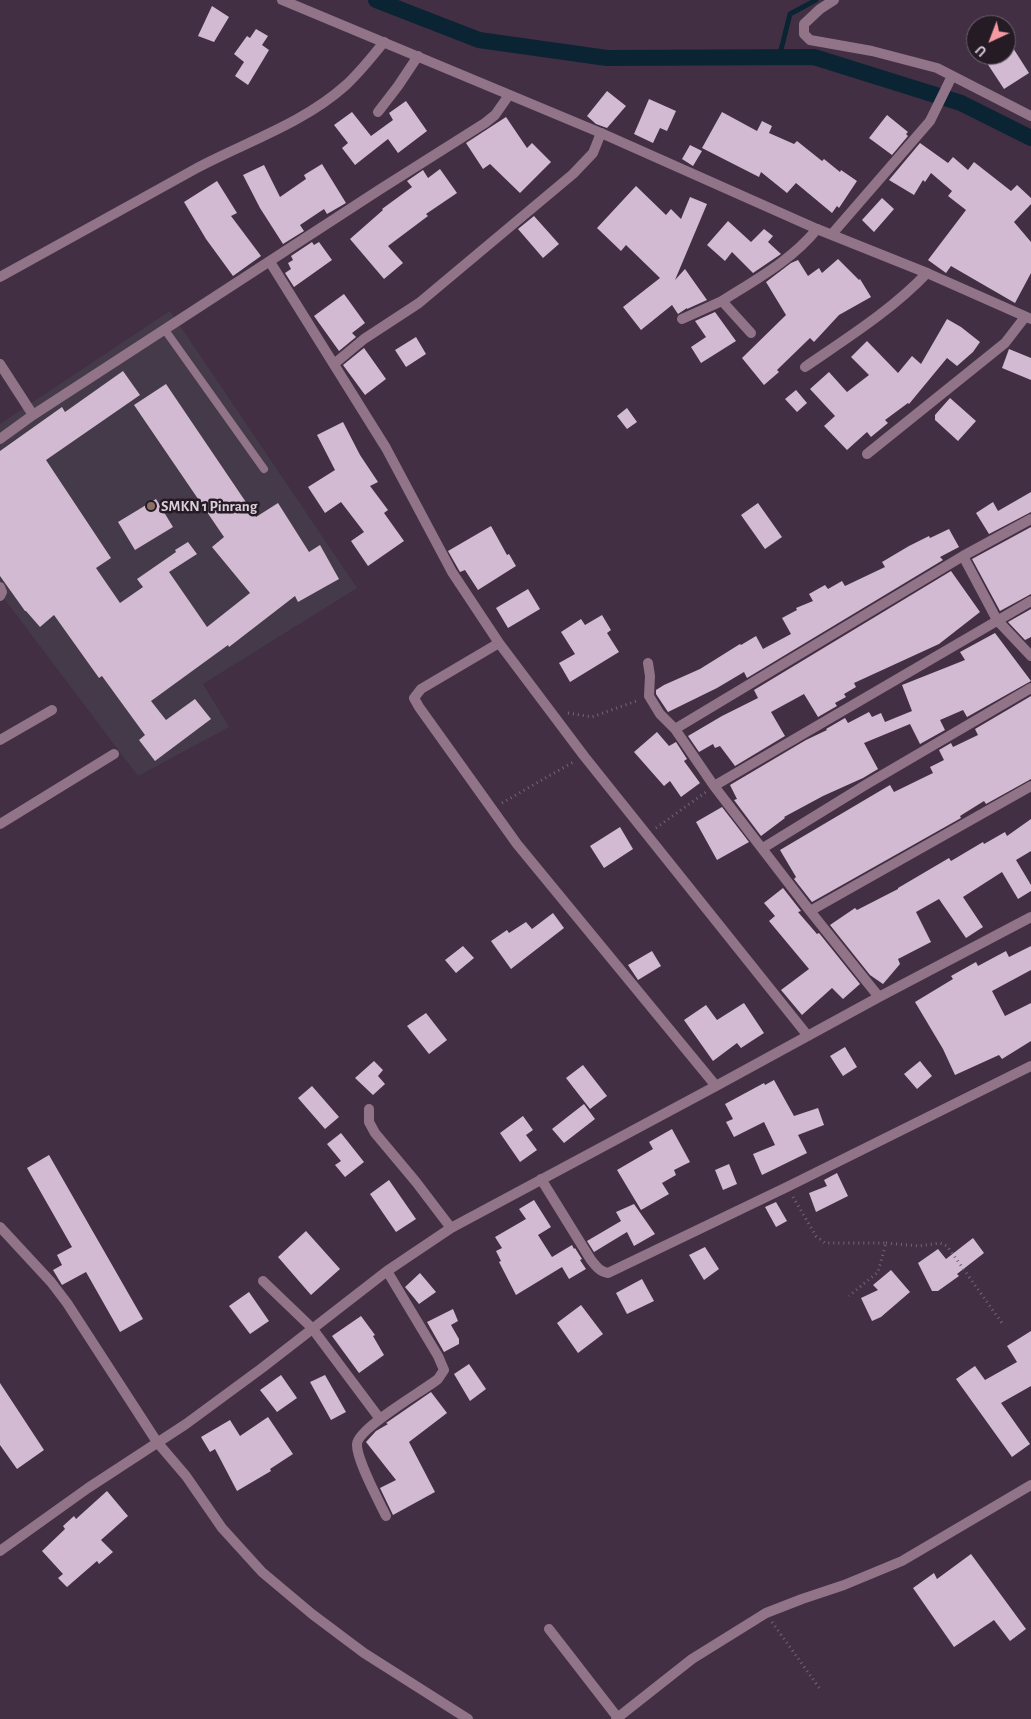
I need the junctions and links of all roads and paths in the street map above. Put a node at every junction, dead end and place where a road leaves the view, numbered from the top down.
1 (282, 0) edge
2 (834, 0) edge
3 (384, 42) junction
4 (418, 56) junction
5 (951, 78) junction
6 (509, 95) junction
7 (378, 112) dead end
8 (1031, 116) edge
9 (601, 133) junction
10 (818, 229) junction
11 (832, 234) junction
12 (270, 262) junction
13 (927, 273) junction
14 (0, 277) edge
15 (722, 301) junction
16 (1028, 318) edge
17 (682, 319) dead end
18 (165, 330) junction
19 (751, 334) dead end
20 (0, 364) edge
21 (334, 364) junction
22 (805, 368) dead end
23 (33, 415) junction
24 (0, 439) edge
25 (867, 454) dead end
26 (264, 470) dead end
27 (1031, 519) edge
28 (963, 556) junction
29 (0, 587) edge
30 (0, 596) edge
31 (1031, 601) edge
32 (997, 620) junction
33 (499, 643) junction
34 (1031, 656) edge
35 (648, 663) dead end
36 (1031, 688) edge
37 (649, 696) junction
38 (52, 710) dead end
39 (553, 716) junction
40 (675, 729) junction
41 (0, 740) edge
42 (114, 754) dead end
43 (584, 756) junction
44 (714, 786) junction
45 (1031, 786) edge
46 (491, 809) junction
47 (0, 824) edge
48 (647, 835) junction
49 (763, 848) junction
50 (810, 911) junction
51 (1031, 917) edge
52 (879, 997) junction
53 (808, 1036) junction
54 (1031, 1066) edge
55 (716, 1086) junction
56 (369, 1109) dead end
57 (541, 1179) junction
58 (787, 1188) junction
59 (0, 1227) edge
60 (451, 1228) junction
61 (886, 1243) junction
62 (387, 1271) junction
63 (263, 1281) dead end
64 (849, 1296) dead end
65 (1002, 1324) dead end
66 (312, 1328) junction
67 (380, 1419) junction
68 (157, 1442) junction
69 (1031, 1486) edge
70 (386, 1516) dead end
71 (0, 1551) edge
72 (766, 1613) junction
73 (548, 1629) dead end
74 (820, 1689) dead end
75 (617, 1718) edge
76 (468, 1719) edge

1 - 3 street
2 - 5 street
3 - 4 street
3 - 14 street
4 - 6 street
4 - 7 street
5 - 8 street
5 - 11 street
6 - 9 street
6 - 12 street
9 - 10 street
9 - 21 street
10 - 11 street
10 - 15 street
11 - 13 street
12 - 18 street
12 - 21 street
13 - 16 street
13 - 22 street
15 - 17 street
15 - 19 street
16 - 25 street
18 - 23 street
18 - 26 lane
20 - 23 street
21 - 33 street
23 - 24 street
27 - 28 street
28 - 32 street
28 - 40 street
29 - 30 street
31 - 32 street
32 - 34 street
32 - 44 street
33 - 39 street
33 - 46 street
35 - 37 street
36 - 49 street
37 - 39 path
37 - 40 street
38 - 41 street
39 - 43 street
40 - 44 street
42 - 47 street
43 - 46 path
43 - 48 street
44 - 48 path
44 - 49 street
45 - 50 street
46 - 55 street
48 - 53 street
49 - 50 street
50 - 52 street
51 - 52 street
52 - 53 street
53 - 55 street
54 - 58 street
55 - 57 street
56 - 60 street
57 - 58 street
57 - 60 street
58 - 61 path
59 - 68 street
60 - 62 street
61 - 64 path
61 - 65 path
62 - 66 street
62 - 67 street
63 - 66 street
66 - 67 street
66 - 68 street
67 - 70 street
68 - 71 street
68 - 76 street
69 - 72 street
72 - 74 path
72 - 75 street
73 - 75 street

